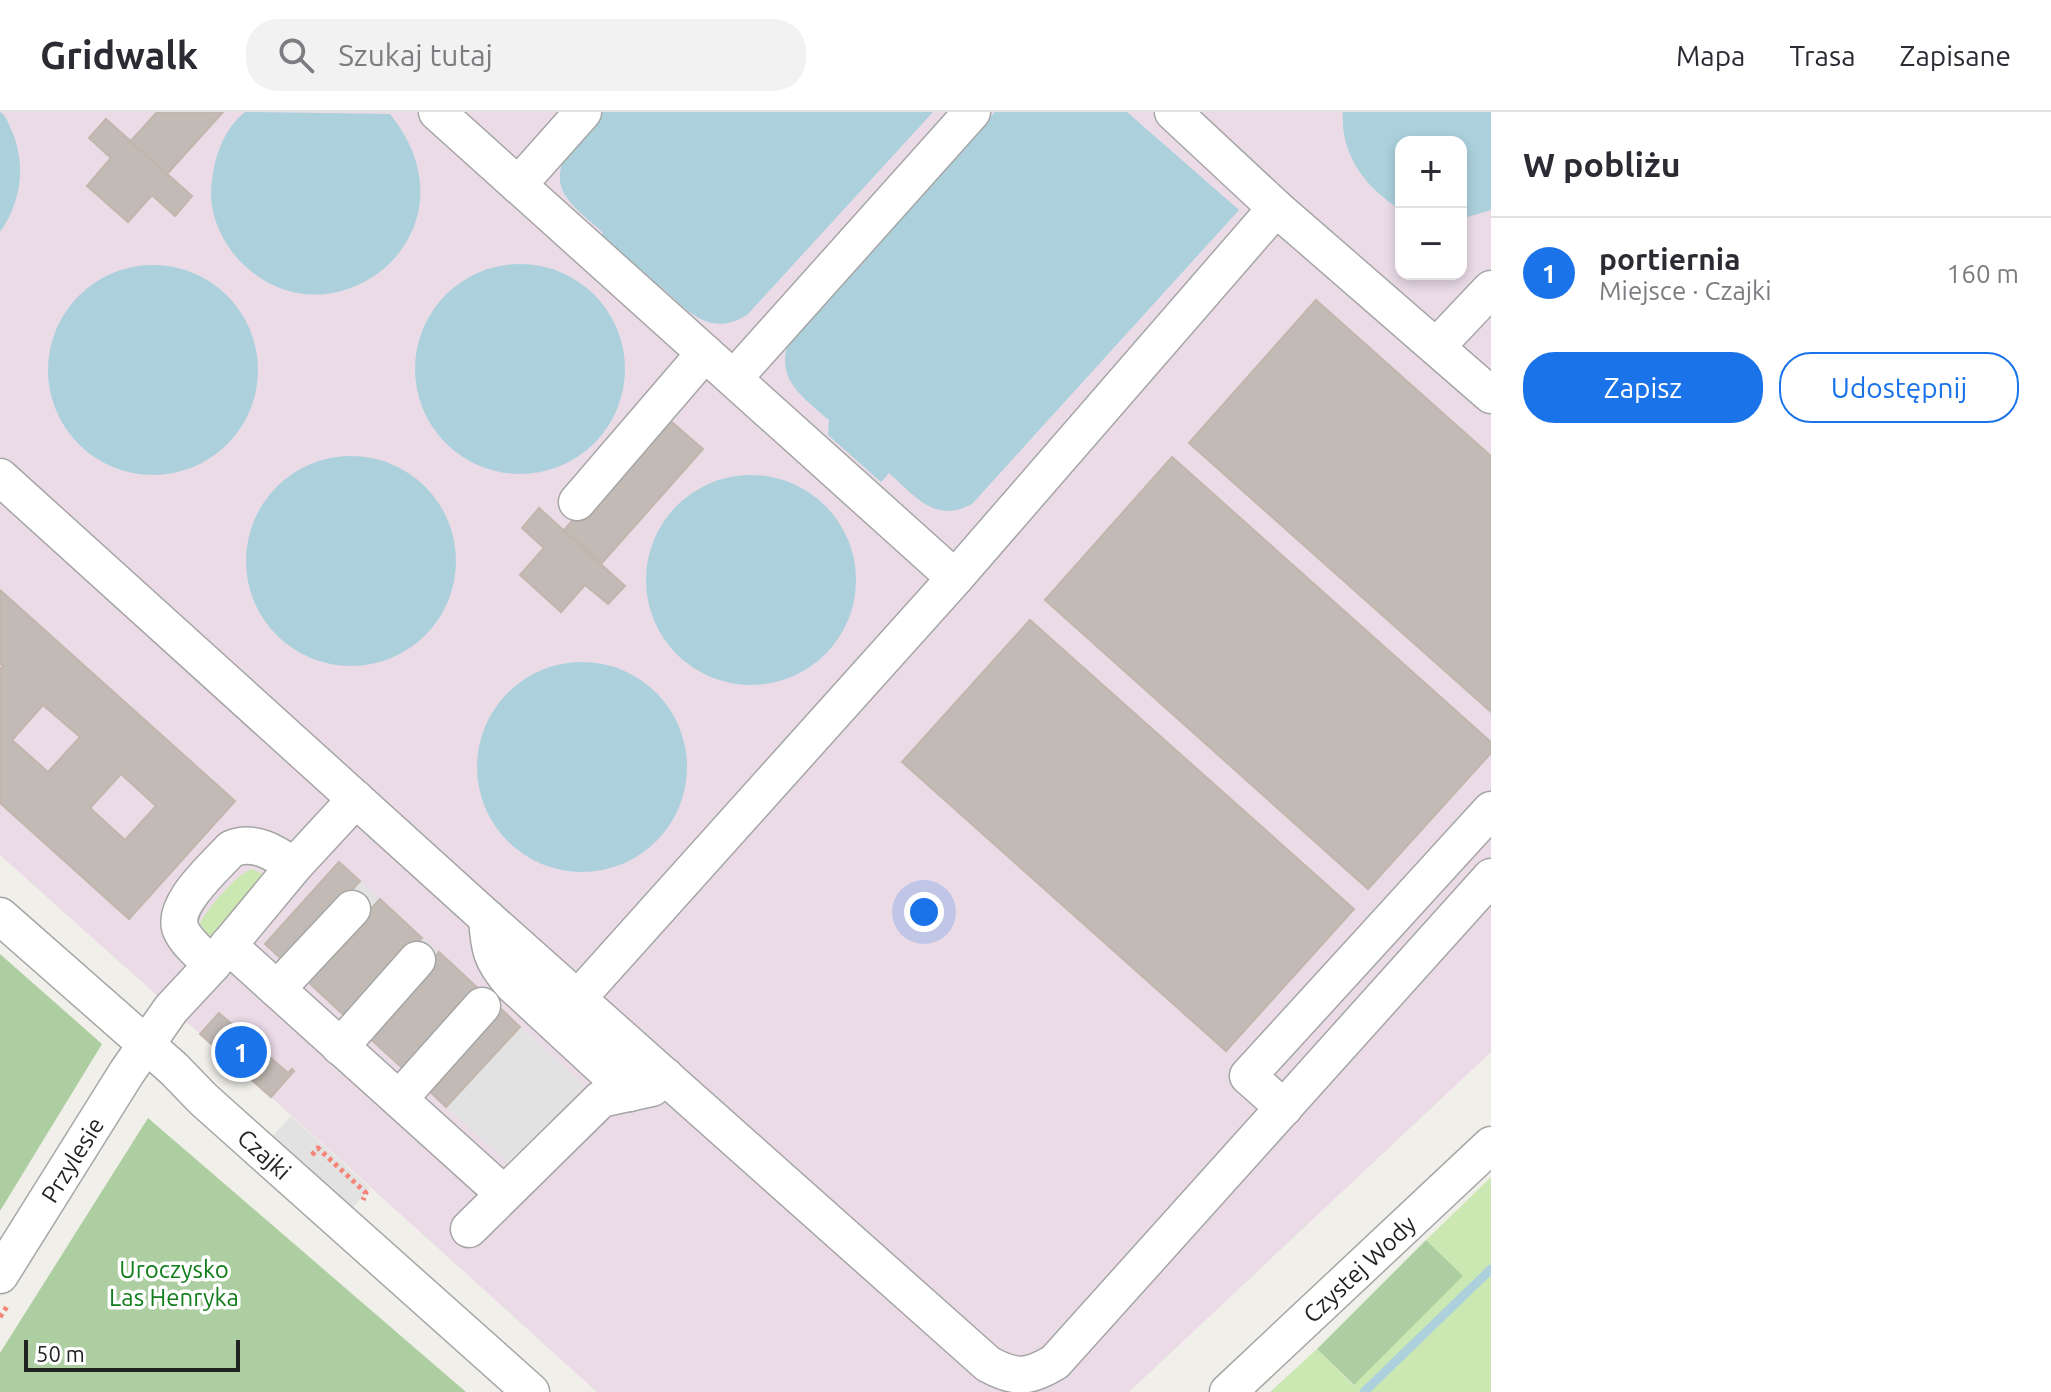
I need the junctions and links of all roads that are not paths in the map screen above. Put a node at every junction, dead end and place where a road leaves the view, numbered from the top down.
1 (437, 112) edge
2 (583, 112) edge
3 (972, 112) edge
4 (1173, 112) edge
5 (518, 185) junction
6 (1276, 208) junction
7 (1491, 289) edge
8 (1437, 346) junction
9 (705, 353) junction
10 (734, 378) junction
11 (1491, 395) edge
12 (0, 477) edge
13 (577, 502) dead end
14 (955, 578) junction
15 (356, 799) junction
16 (1491, 810) edge
17 (294, 866) junction
18 (1491, 877) edge
19 (352, 909) dead end
20 (0, 916) edge
21 (487, 918) junction
22 (1390, 920) junction
23 (1425, 950) junction
24 (220, 955) junction
25 (417, 960) dead end
26 (277, 989) junction
27 (578, 998) junction
28 (482, 1006) dead end
29 (146, 1045) junction
30 (340, 1047) junction
31 (665, 1076) junction
32 (630, 1093) junction
33 (399, 1099) junction
34 (1284, 1108) junction
35 (1491, 1145) edge
36 (504, 1194) junction
37 (469, 1229) dead end
38 (0, 1275) edge
39 (531, 1392) edge
40 (1228, 1392) edge

1 - 5 street
2 - 5 street
3 - 10 street
4 - 6 street
5 - 9 street
6 - 8 street
6 - 14 street
7 - 8 street
8 - 11 street
9 - 10 street
9 - 13 street
10 - 14 street
12 - 15 street
14 - 27 street
15 - 17 street, Przylesie
15 - 21 street
16 - 22 street
17 - 24 street, Przylesie
17 - 24 street
18 - 23 street
19 - 26 street
20 - 29 street, Czajki
21 - 27 street
21 - 32 street
22 - 23 street
22 - 34 street
23 - 34 street
24 - 26 street
24 - 29 street, Przylesie
25 - 30 street
26 - 30 street
27 - 31 street
28 - 33 street
29 - 38 street, Przylesie
29 - 39 street, Czajki
30 - 33 street
31 - 32 street
31 - 34 street
32 - 36 street
33 - 36 street
35 - 40 street, Czystej Wody
36 - 37 street

